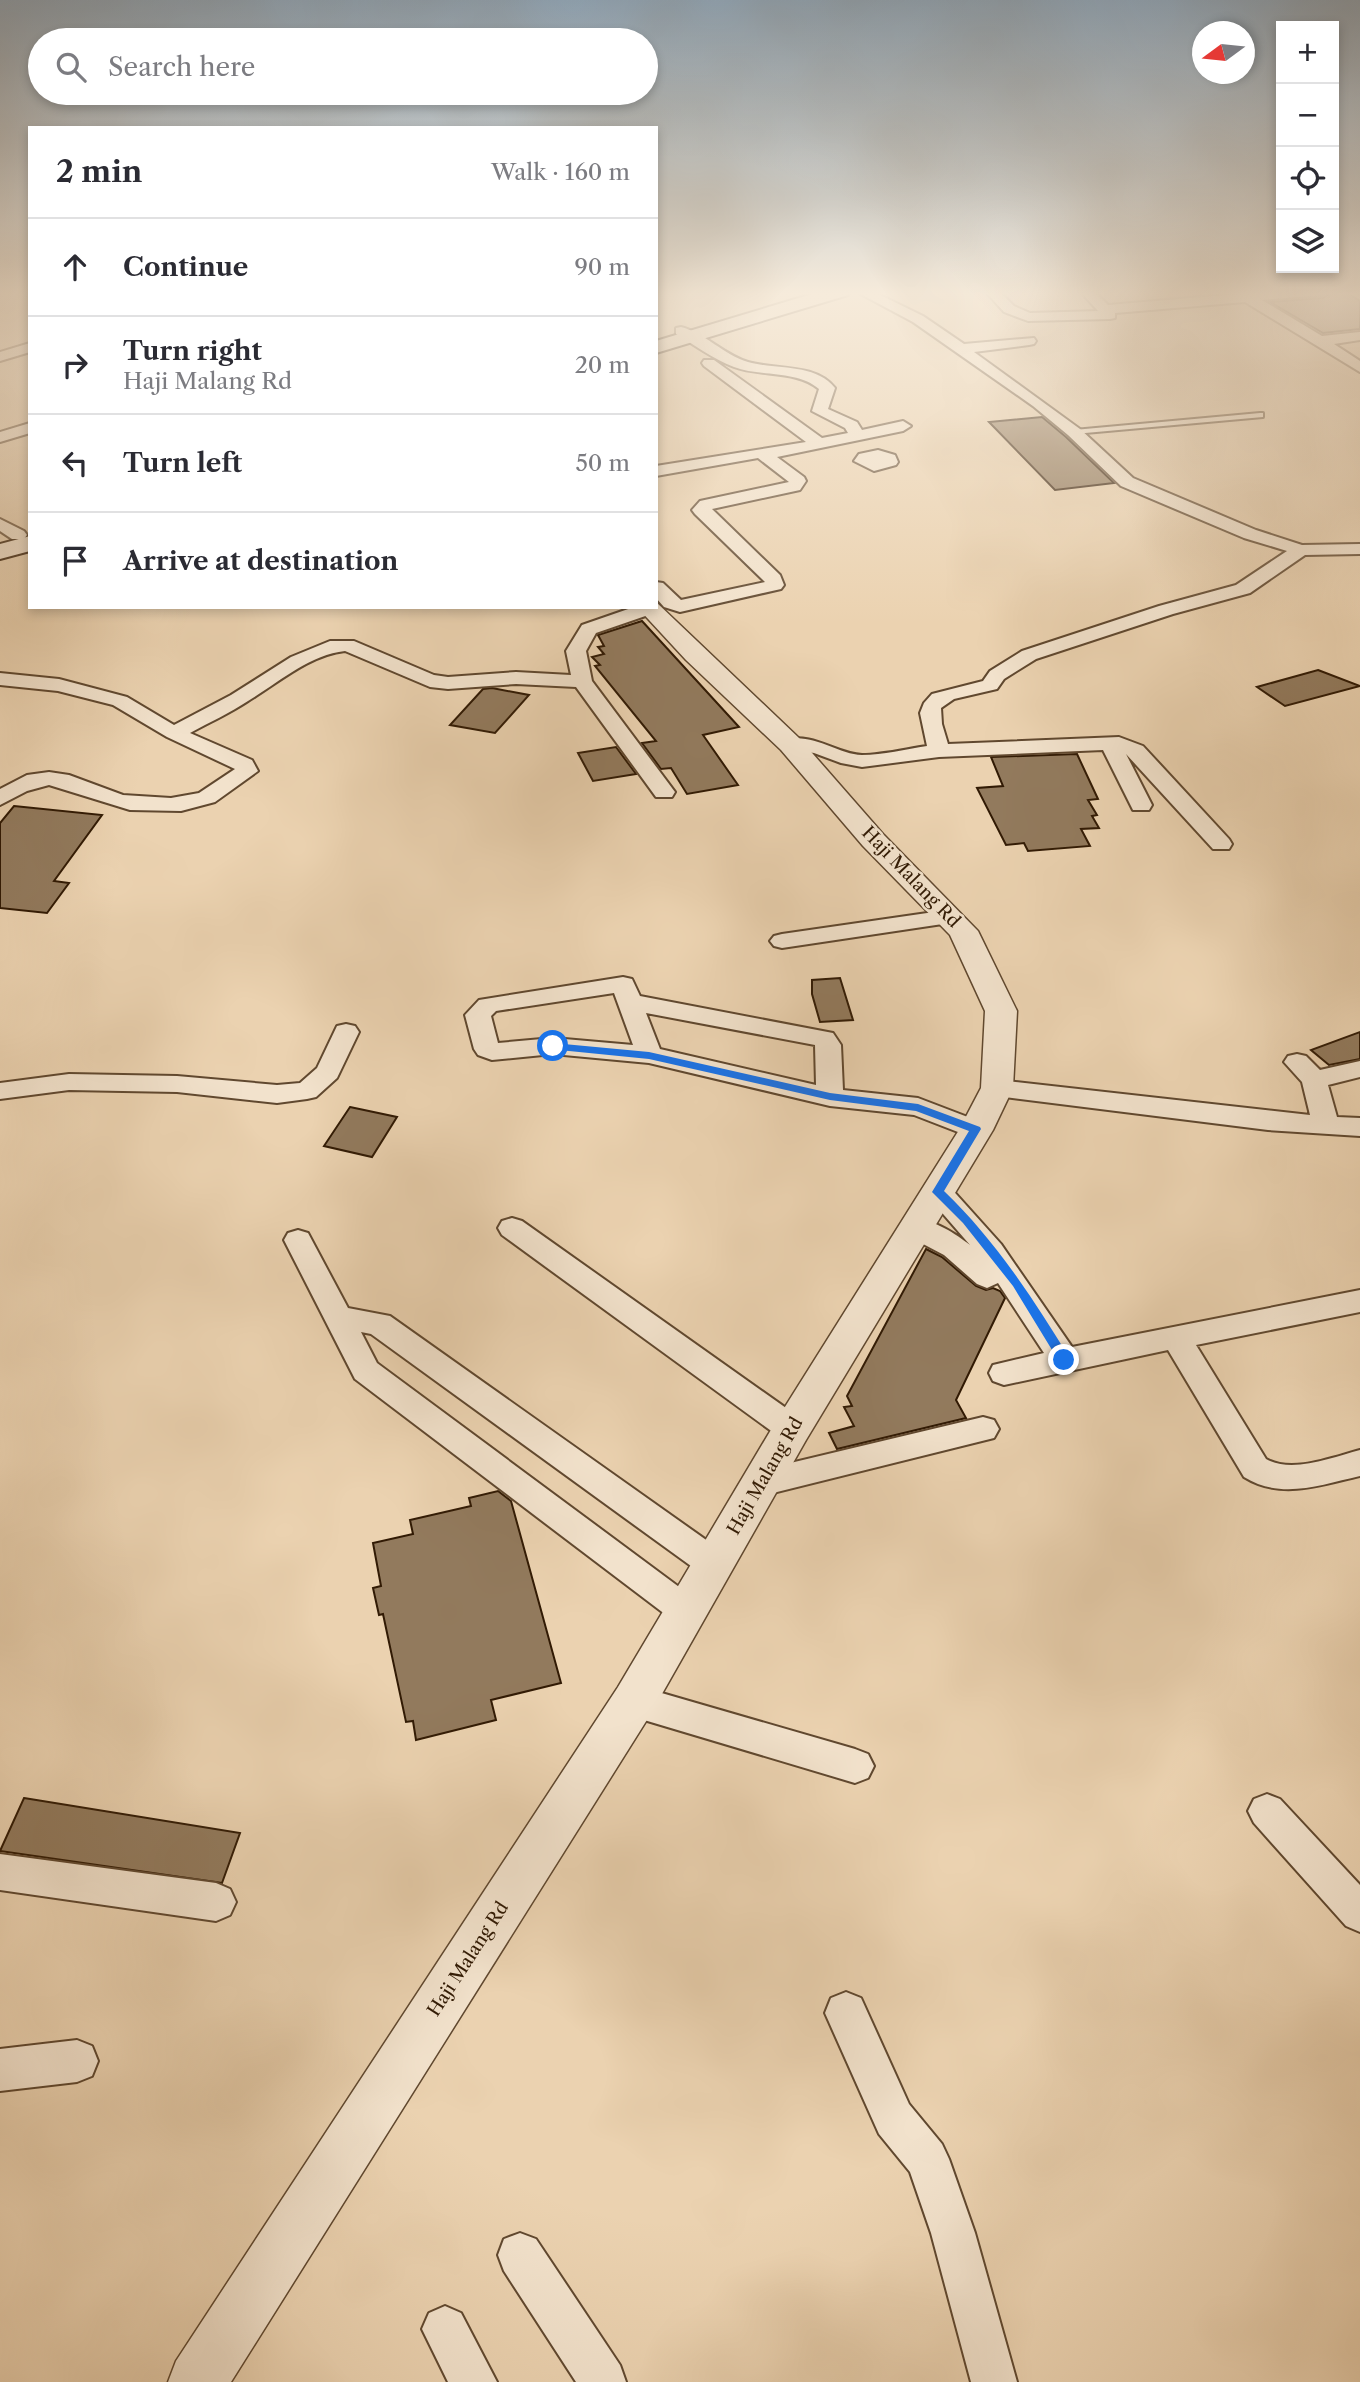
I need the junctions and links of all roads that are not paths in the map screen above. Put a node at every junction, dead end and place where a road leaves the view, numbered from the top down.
1 (763, 402) edge
2 (823, 402) edge
3 (1033, 402) edge
4 (1260, 415) dead end
5 (903, 426) dead end
6 (28, 429) edge
7 (1074, 432) junction
8 (0, 437) edge
9 (851, 437) junction
10 (820, 444) junction
11 (766, 455) junction
12 (869, 456) dead end
13 (658, 471) edge
14 (16, 535) edge
15 (1360, 549) edge
16 (1301, 550) junction
17 (0, 552) edge
18 (658, 589) edge
19 (647, 609) edge
20 (651, 609) edge
21 (0, 679) edge
22 (582, 681) junction
23 (174, 733) junction
24 (1110, 743) junction
25 (790, 744) junction
26 (939, 751) junction
27 (663, 792) dead end
28 (0, 798) edge
29 (1141, 805) dead end
30 (1221, 844) dead end
31 (948, 917) junction
32 (782, 941) dead end
33 (631, 1002) junction
34 (346, 1032) dead end
35 (649, 1055) junction
36 (1360, 1069) edge
37 (997, 1088) junction
38 (0, 1091) edge
39 (830, 1097) junction
40 (1326, 1125) junction
41 (1360, 1127) edge
42 (976, 1129) junction
43 (938, 1192) junction
44 (512, 1228) dead end
45 (916, 1228) junction
46 (298, 1240) dead end
47 (987, 1277) dead end
48 (1360, 1301) edge
49 (339, 1318) junction
50 (1176, 1338) junction
51 (1064, 1360) junction
52 (1004, 1373) dead end
53 (792, 1429) junction
54 (983, 1429) dead end
55 (1360, 1463) edge
56 (761, 1483) junction
57 (714, 1564) junction
58 (687, 1611) junction
59 (634, 1702) junction
60 (855, 1766) dead end
61 (1267, 1811) dead end
62 (0, 1872) edge
63 (216, 1902) dead end
64 (1360, 1913) edge
65 (846, 2013) dead end
66 (78, 2061) dead end
67 (0, 2070) edge
68 (520, 2255) dead end
69 (445, 2329) dead end
70 (197, 2382) edge
71 (474, 2382) edge
72 (603, 2382) edge
73 (994, 2382) edge

1 - 10 street
2 - 9 street
3 - 7 street
4 - 7 lane
5 - 9 street
6 - 8 street
7 - 16 street
9 - 10 street
9 - 12 street
10 - 11 street
11 - 13 street
11 - 18 street
14 - 17 main road
15 - 16 street
16 - 26 street
19 - 22 street
20 - 25 street, Haji Malang Rd
21 - 23 street
22 - 23 street
22 - 27 street
23 - 28 street
24 - 26 street
24 - 29 street
24 - 30 street
25 - 26 street
25 - 31 street, Haji Malang Rd
31 - 32 street
31 - 37 street, Haji Malang Rd
33 - 35 street
33 - 35 street
33 - 39 street
34 - 38 street
35 - 39 street
36 - 40 street
37 - 40 street
37 - 42 street, Haji Malang Rd
39 - 42 street
40 - 41 street
42 - 43 street, Haji Malang Rd
43 - 45 street, Haji Malang Rd
43 - 51 street
44 - 53 street
45 - 47 street
45 - 53 street, Haji Malang Rd
46 - 49 street
48 - 50 street
49 - 57 street
49 - 58 street
50 - 51 street
50 - 55 street
51 - 52 street
53 - 56 street, Haji Malang Rd
54 - 56 street
56 - 57 street, Haji Malang Rd
57 - 58 street, Haji Malang Rd
58 - 59 street, Haji Malang Rd
59 - 60 street
59 - 70 street, Haji Malang Rd
61 - 64 street
62 - 63 street
65 - 73 street
66 - 67 street
68 - 72 street
69 - 71 street

